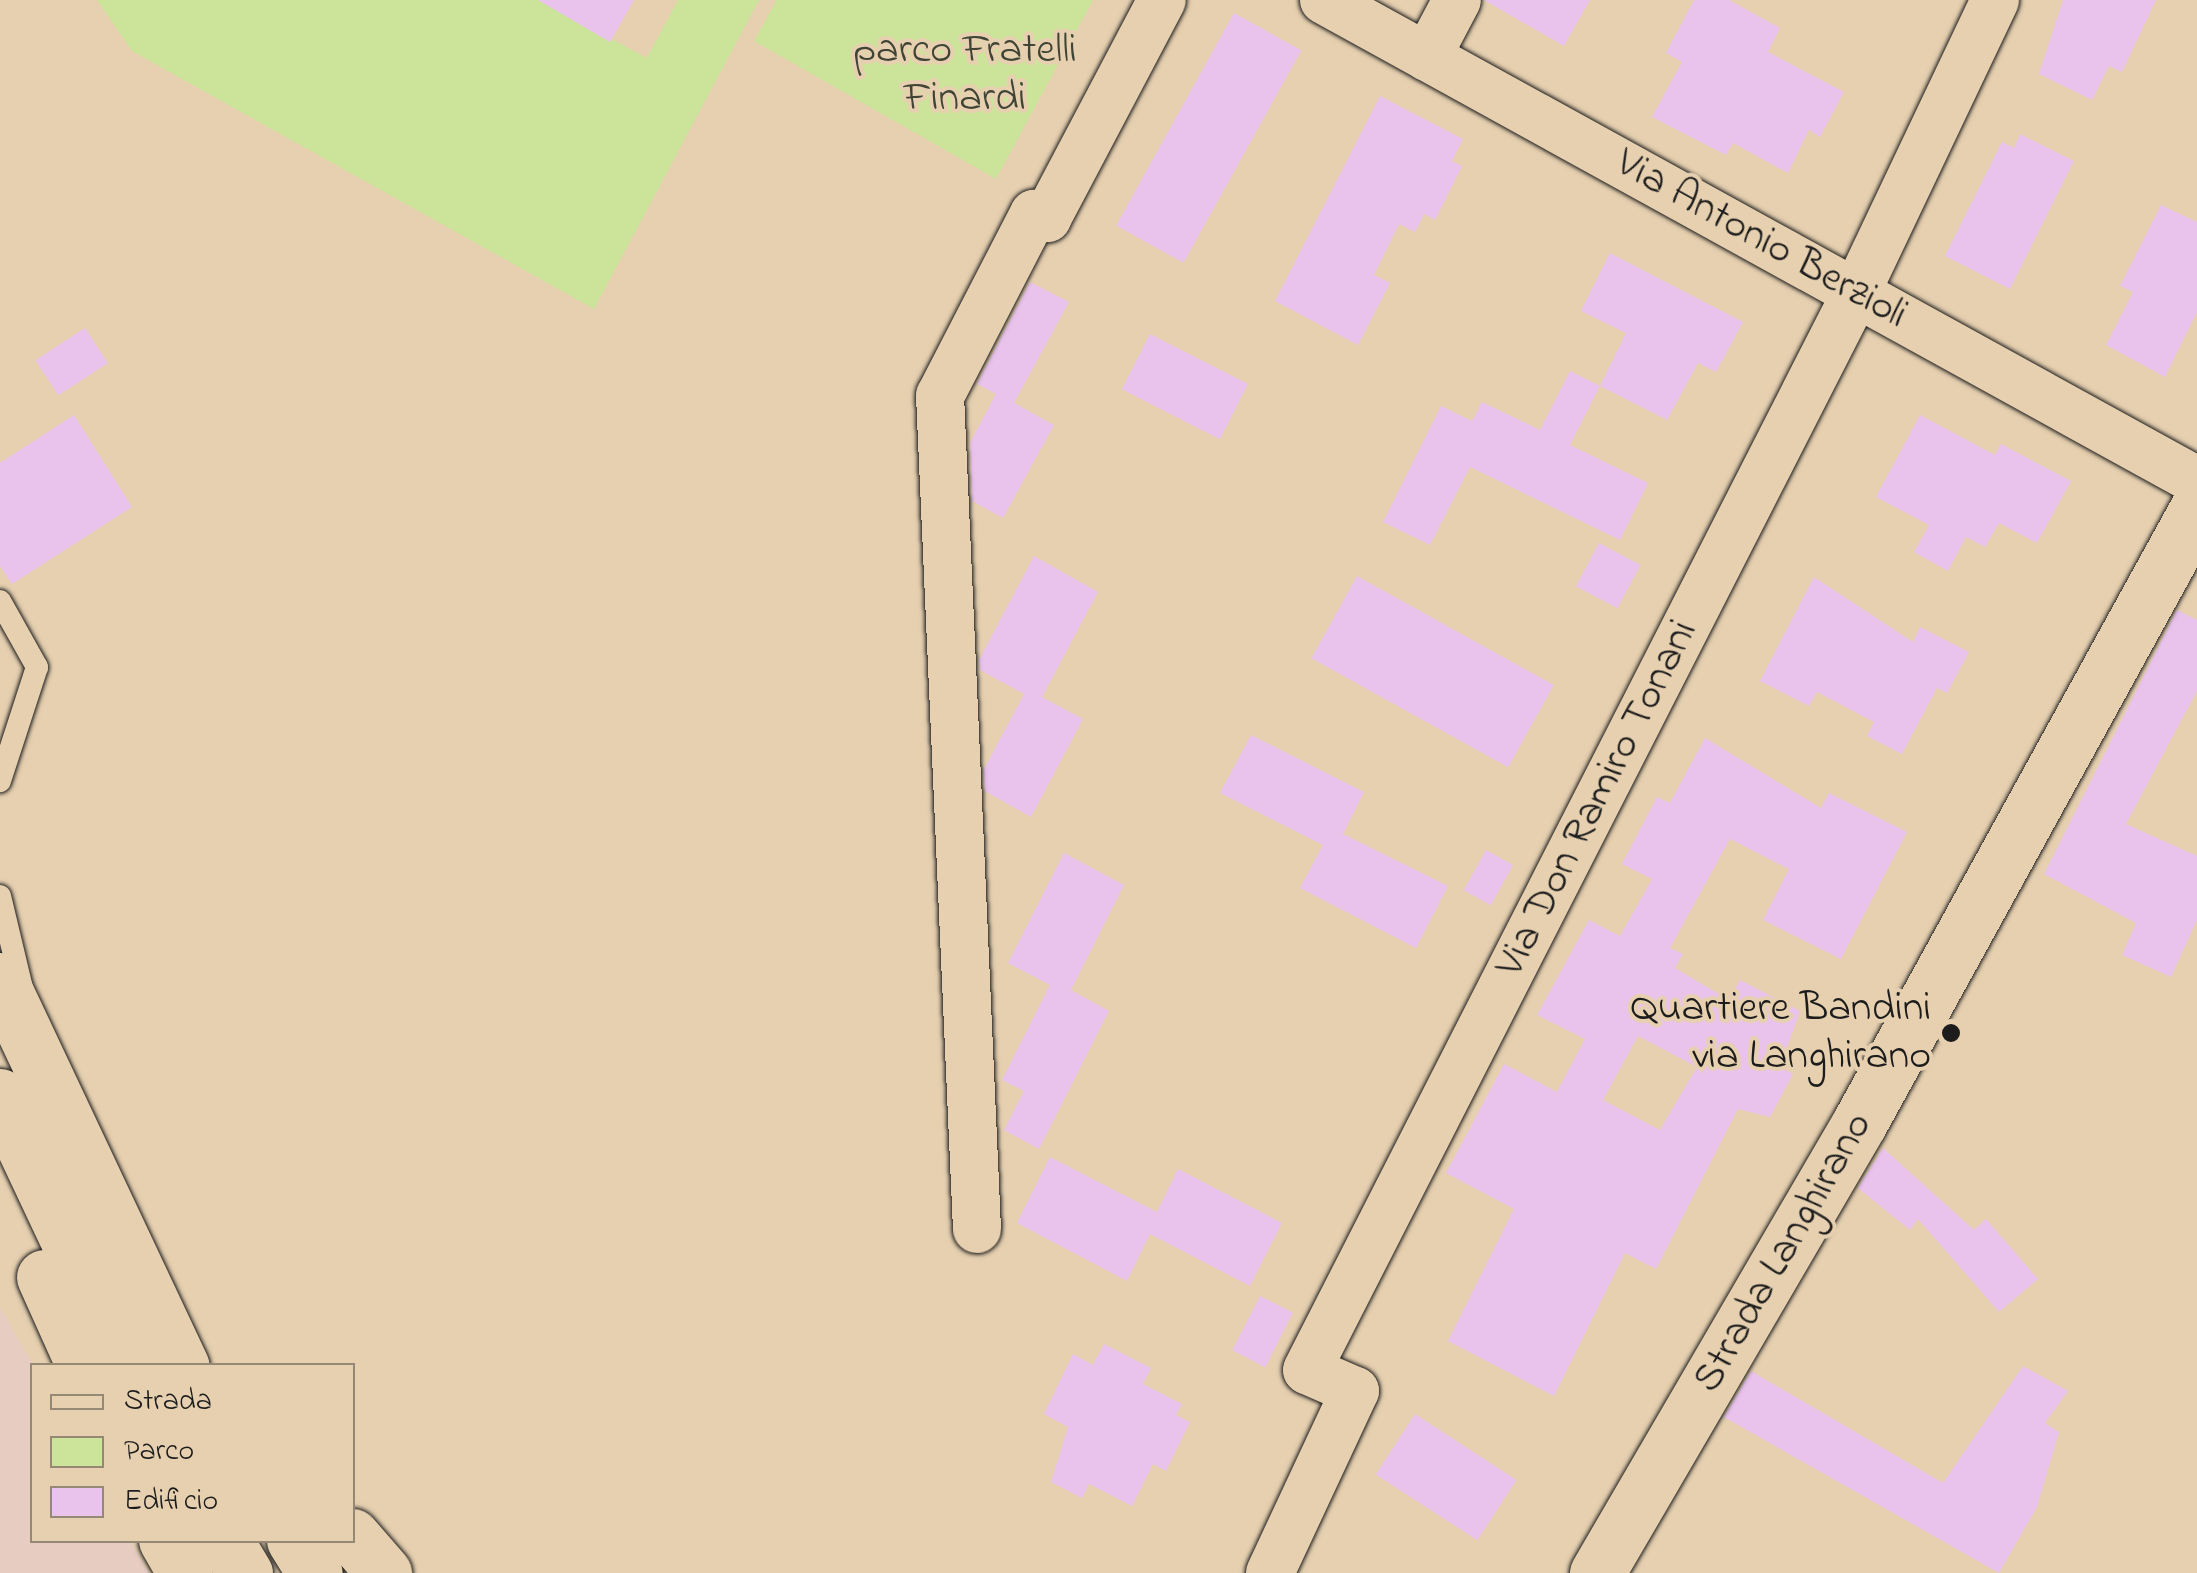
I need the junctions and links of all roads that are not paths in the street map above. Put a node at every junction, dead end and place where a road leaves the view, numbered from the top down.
1 (1162, 0) edge
2 (1324, 0) edge
3 (1456, 0) edge
4 (1995, 0) edge
5 (1427, 57) junction
6 (1856, 293) junction
7 (2197, 481) edge
8 (2197, 509) edge
9 (0, 602) edge
10 (0, 781) edge
11 (0, 896) edge
12 (0, 980) edge
13 (32, 1050) junction
14 (0, 1096) edge
15 (79, 1150) junction
16 (0, 1184) edge
17 (977, 1229) dead end
18 (83, 1363) edge
19 (126, 1363) edge
20 (181, 1363) edge
21 (222, 1363) edge
22 (355, 1539) edge
23 (168, 1543) edge
24 (226, 1543) edge
25 (296, 1543) edge
26 (185, 1573) edge
27 (244, 1573) edge
28 (315, 1573) edge
29 (384, 1573) edge
30 (1270, 1573) edge
31 (1596, 1573) edge

1 - 17 street
2 - 5 street, Via Antonio Berzioli
3 - 5 street
4 - 6 street, Via Don Ramiro Tonani
5 - 6 street, Via Antonio Berzioli
6 - 7 street, Via Antonio Berzioli
6 - 30 street, Via Don Ramiro Tonani
8 - 31 main road, Strada Langhirano
9 - 10 lane
11 - 13 lane
12 - 13 main road
13 - 15 main road
14 - 19 main road
15 - 20 main road
15 - 21 main road
16 - 18 main road
22 - 29 main road
23 - 26 main road
24 - 27 main road
25 - 28 main road

